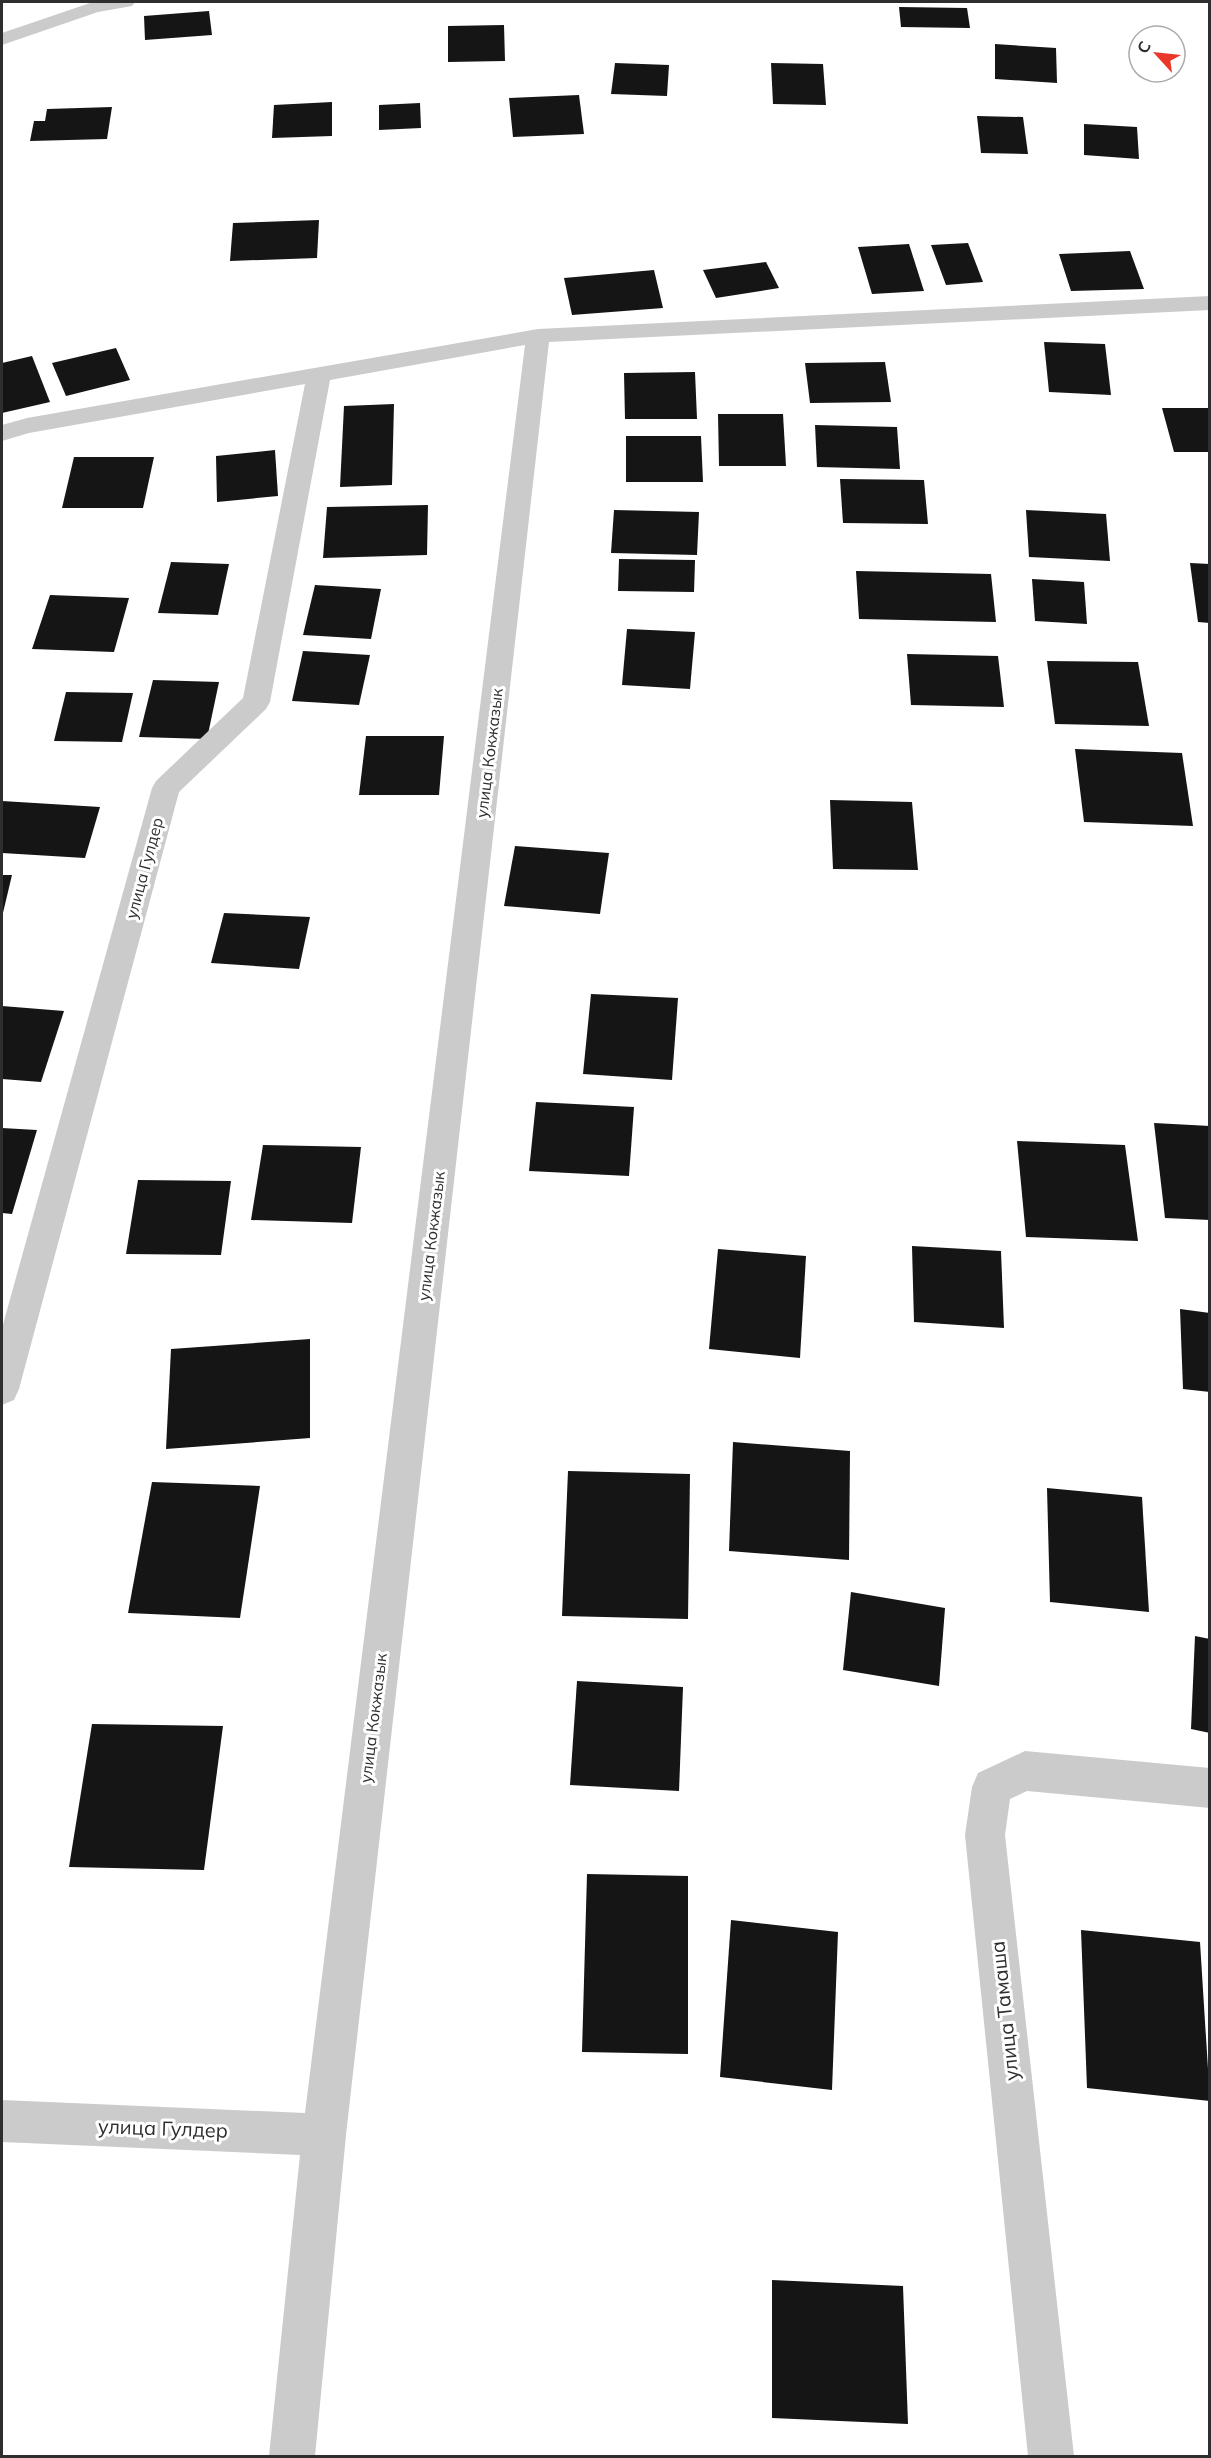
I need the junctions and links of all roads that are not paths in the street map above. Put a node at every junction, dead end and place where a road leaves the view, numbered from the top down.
1 (125, 2) edge
2 (2, 39) edge
3 (1209, 303) edge
4 (538, 336) junction
5 (319, 375) junction
6 (2, 433) edge
7 (2, 1389) edge
8 (1209, 1788) edge
9 (2, 2121) edge
10 (324, 2135) junction
11 (292, 2457) edge
12 (1051, 2457) edge

1 - 2 street
3 - 4 street
4 - 5 street
4 - 10 street, улица Кокжазык
5 - 6 street
5 - 7 street, улица Гулдер
8 - 12 street, улица Тамаша
9 - 10 street, улица Гулдер
10 - 11 street, улица Кокжазык

